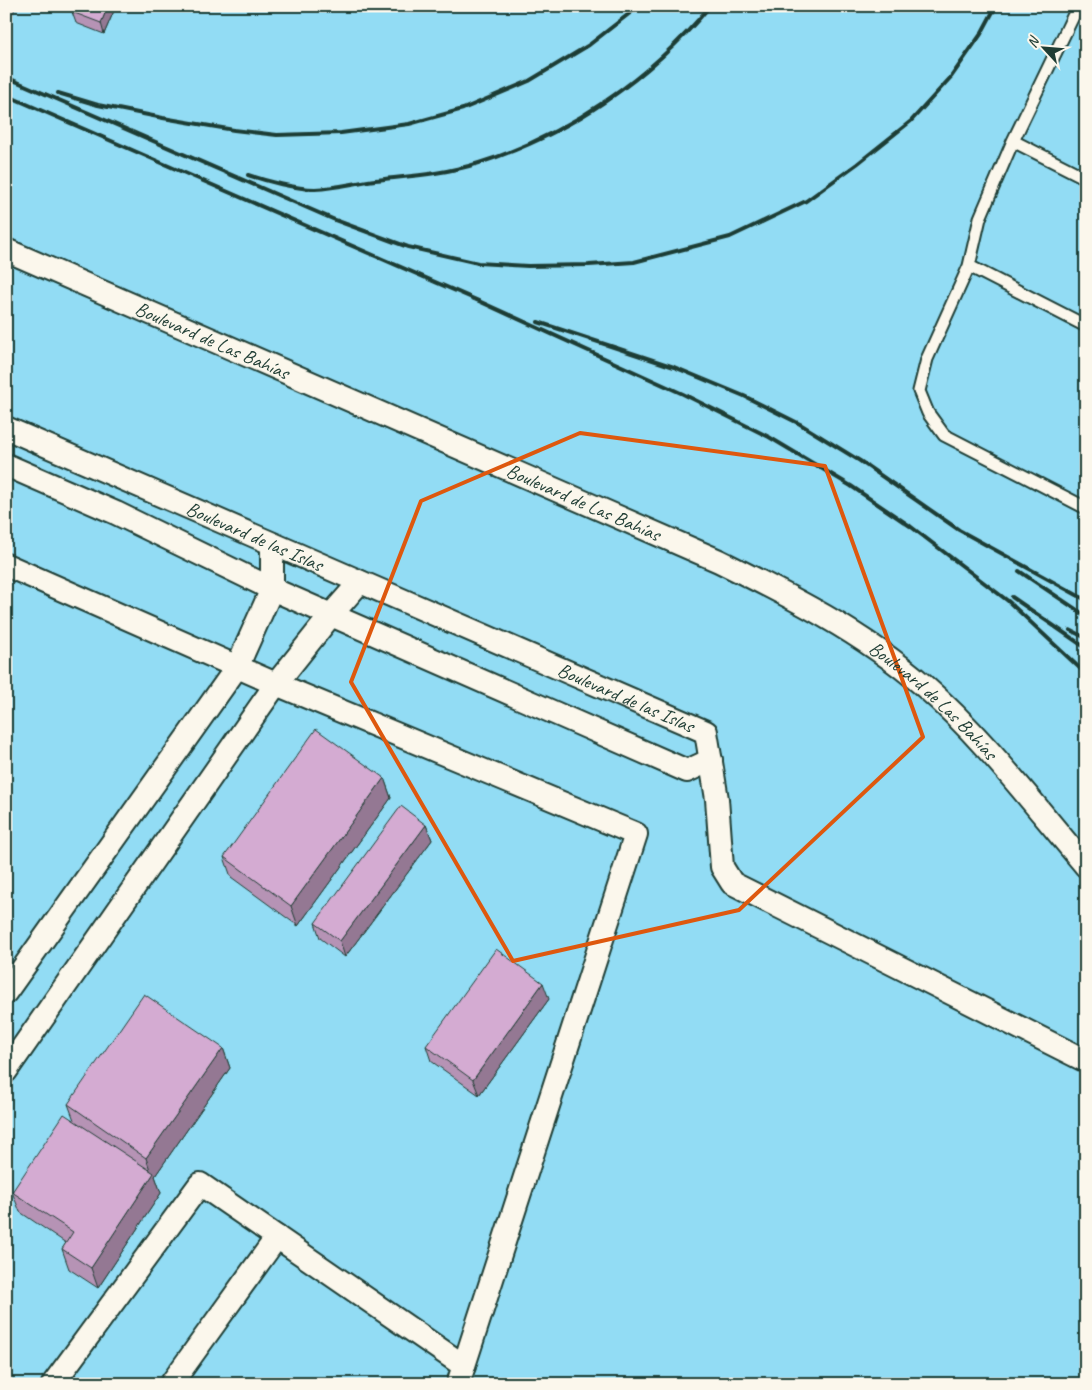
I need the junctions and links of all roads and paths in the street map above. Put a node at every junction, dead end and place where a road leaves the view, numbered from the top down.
1 (1078, 6) edge
2 (1013, 141) junction
3 (1086, 178) edge
4 (6, 250) edge
5 (969, 266) junction
6 (1086, 326) edge
7 (6, 428) edge
8 (6, 465) edge
9 (1086, 508) edge
10 (272, 544) junction
11 (6, 565) edge
12 (360, 582) junction
13 (272, 589) junction
14 (331, 614) junction
15 (237, 667) junction
16 (276, 684) junction
17 (711, 760) junction
18 (1086, 866) edge
19 (6, 992) edge
20 (1086, 1061) edge
21 (6, 1071) edge
22 (277, 1237) junction
23 (461, 1375) edge
24 (53, 1384) edge
25 (171, 1384) edge

1 - 2 lane
2 - 3 lane
2 - 5 lane
4 - 18 street, Boulevard de Las Bahías
5 - 6 lane
5 - 9 lane
7 - 10 street, Boulevard de las Islas
8 - 13 street, Boulevard de las Islas
10 - 12 street, Boulevard de las Islas
10 - 13 street
11 - 15 street
12 - 14 street
12 - 17 street, Boulevard de las Islas
13 - 14 street, Boulevard de las Islas
13 - 15 street
14 - 16 street
14 - 17 street, Boulevard de las Islas
15 - 16 street
15 - 19 street
16 - 21 street
16 - 23 street
17 - 20 street
22 - 23 street
22 - 24 street
22 - 25 street

